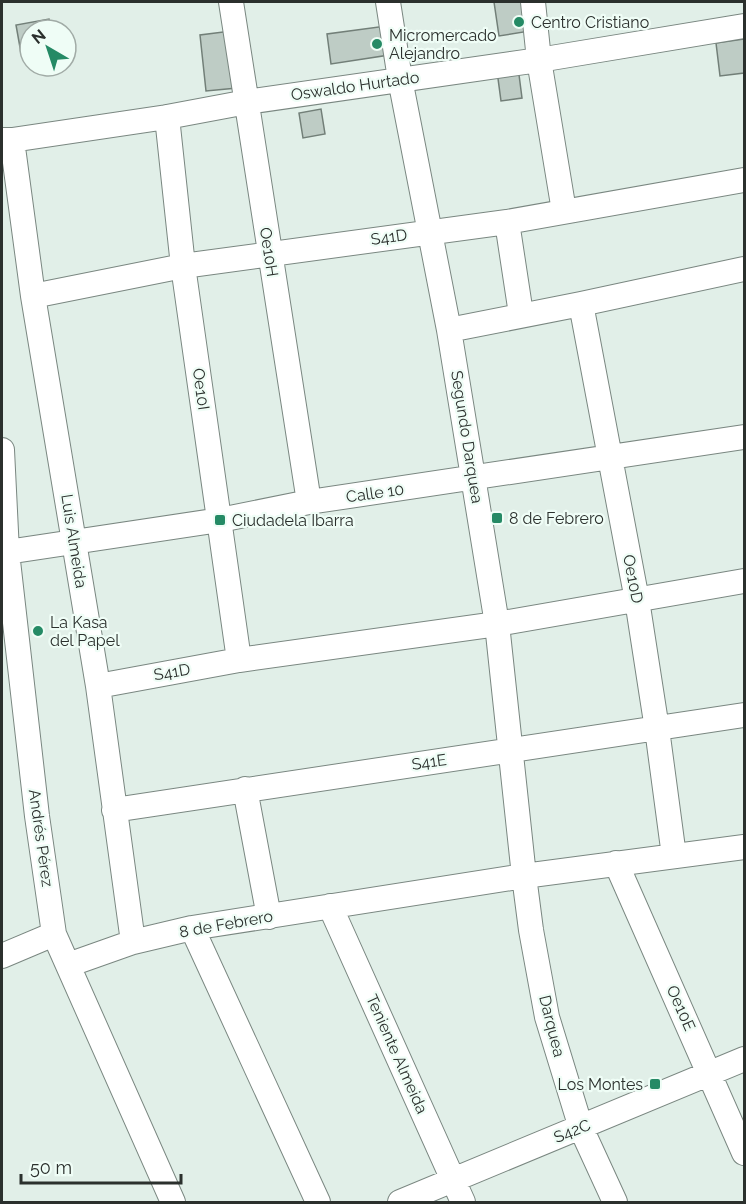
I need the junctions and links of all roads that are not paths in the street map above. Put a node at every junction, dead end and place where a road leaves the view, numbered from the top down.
1 (231, 2) edge
2 (388, 2) edge
3 (533, 2) edge
4 (744, 26) edge
5 (539, 60) junction
6 (400, 79) junction
7 (247, 102) junction
8 (167, 117) junction
9 (7, 140) edge
10 (744, 180) edge
11 (564, 211) junction
12 (507, 222) junction
13 (430, 231) junction
14 (268, 253) junction
15 (183, 266) junction
16 (744, 269) edge
17 (33, 296) junction
18 (581, 304) junction
19 (521, 314) junction
20 (449, 330) junction
21 (744, 437) edge
22 (2, 450) edge
23 (609, 458) junction
24 (474, 478) junction
25 (309, 502) junction
26 (220, 520) junction
27 (74, 543) junction
28 (5, 544) edge
29 (744, 581) edge
30 (637, 600) junction
31 (497, 624) junction
32 (240, 660) junction
33 (98, 686) junction
34 (744, 715) edge
35 (657, 729) junction
36 (511, 751) junction
37 (245, 789) junction
38 (114, 810) junction
39 (744, 847) edge
40 (674, 856) junction
41 (616, 863) junction
42 (524, 876) junction
43 (330, 906) junction
44 (269, 916) junction
45 (192, 928) junction
46 (54, 934) junction
47 (133, 942) junction
48 (2, 956) edge
49 (68, 965) junction
50 (744, 1059) edge
51 (711, 1074) junction
52 (580, 1128) junction
53 (744, 1153) edge
54 (453, 1180) junction
55 (173, 1203) edge
56 (318, 1203) edge
57 (400, 1203) edge
58 (463, 1203) edge
59 (615, 1203) edge

1 - 7 street, Oe10H
2 - 6 street, Segundo Darquea
3 - 5 street
4 - 5 street, Oswaldo Hurtado
5 - 6 street, Oswaldo Hurtado
5 - 11 street
6 - 7 street, Oswaldo Hurtado
6 - 13 street, Segundo Darquea
7 - 8 street, Oswaldo Hurtado
7 - 14 street, Oe10H
8 - 9 street, Oswaldo Hurtado
8 - 15 street, Oe10I
9 - 17 street, Luis Almeida
10 - 11 street, S41D
11 - 12 street, S41D
12 - 13 street, S41D
12 - 19 street
13 - 14 street, S41D
13 - 20 street, Segundo Darquea
14 - 15 street, S41D
14 - 25 street, Oe10H
15 - 17 street, S41D
15 - 26 street, Oe10I
16 - 18 street
17 - 27 street, Luis Almeida
18 - 19 street
18 - 23 street, Oe10D
19 - 20 street
20 - 24 street, Segundo Darquea
21 - 23 street, Calle 10
22 - 28 street, Andrés Pérez
23 - 24 street, Calle 10
23 - 30 street, Oe10D
24 - 25 street, Calle 10
24 - 31 street, Segundo Darquea
25 - 26 street, Calle 10
26 - 27 street, Calle 10
26 - 32 street, Oe10I
27 - 28 street, Calle 10
27 - 33 street, Luis Almeida
28 - 46 street, Andrés Pérez
29 - 30 street, S41D
30 - 31 street, S41D
30 - 35 street, Oe10D
31 - 32 street, S41D
31 - 36 street, Segundo Darquea
32 - 33 street, S41D
33 - 38 street, Luis Almeida
34 - 35 street, S41E
35 - 36 street, S41E
35 - 40 street, Oe10D
36 - 37 street, S41E
36 - 42 street, Segundo Darquea
37 - 38 street, S41E
37 - 44 street
38 - 47 street, Luis Almeida
39 - 40 street, 8 de Febrero
40 - 41 street, 8 de Febrero
41 - 42 street, 8 de Febrero
41 - 51 street, Oe10E
42 - 43 street, 8 de Febrero
42 - 52 street, Darquea
43 - 44 street, 8 de Febrero
43 - 54 street, Teniente Almeida
44 - 45 street, 8 de Febrero
45 - 47 street, 8 de Febrero
45 - 56 street
46 - 48 street
46 - 49 street, Andrés Pérez
47 - 49 street, 8 de Febrero
49 - 55 street, Andrés Pérez
50 - 51 street, S42C
51 - 52 street, S42C
51 - 53 street, Oe10E
52 - 54 street, S42C
52 - 59 street, Darquea
54 - 57 street, S42C
54 - 58 street, Teniente Almeida

